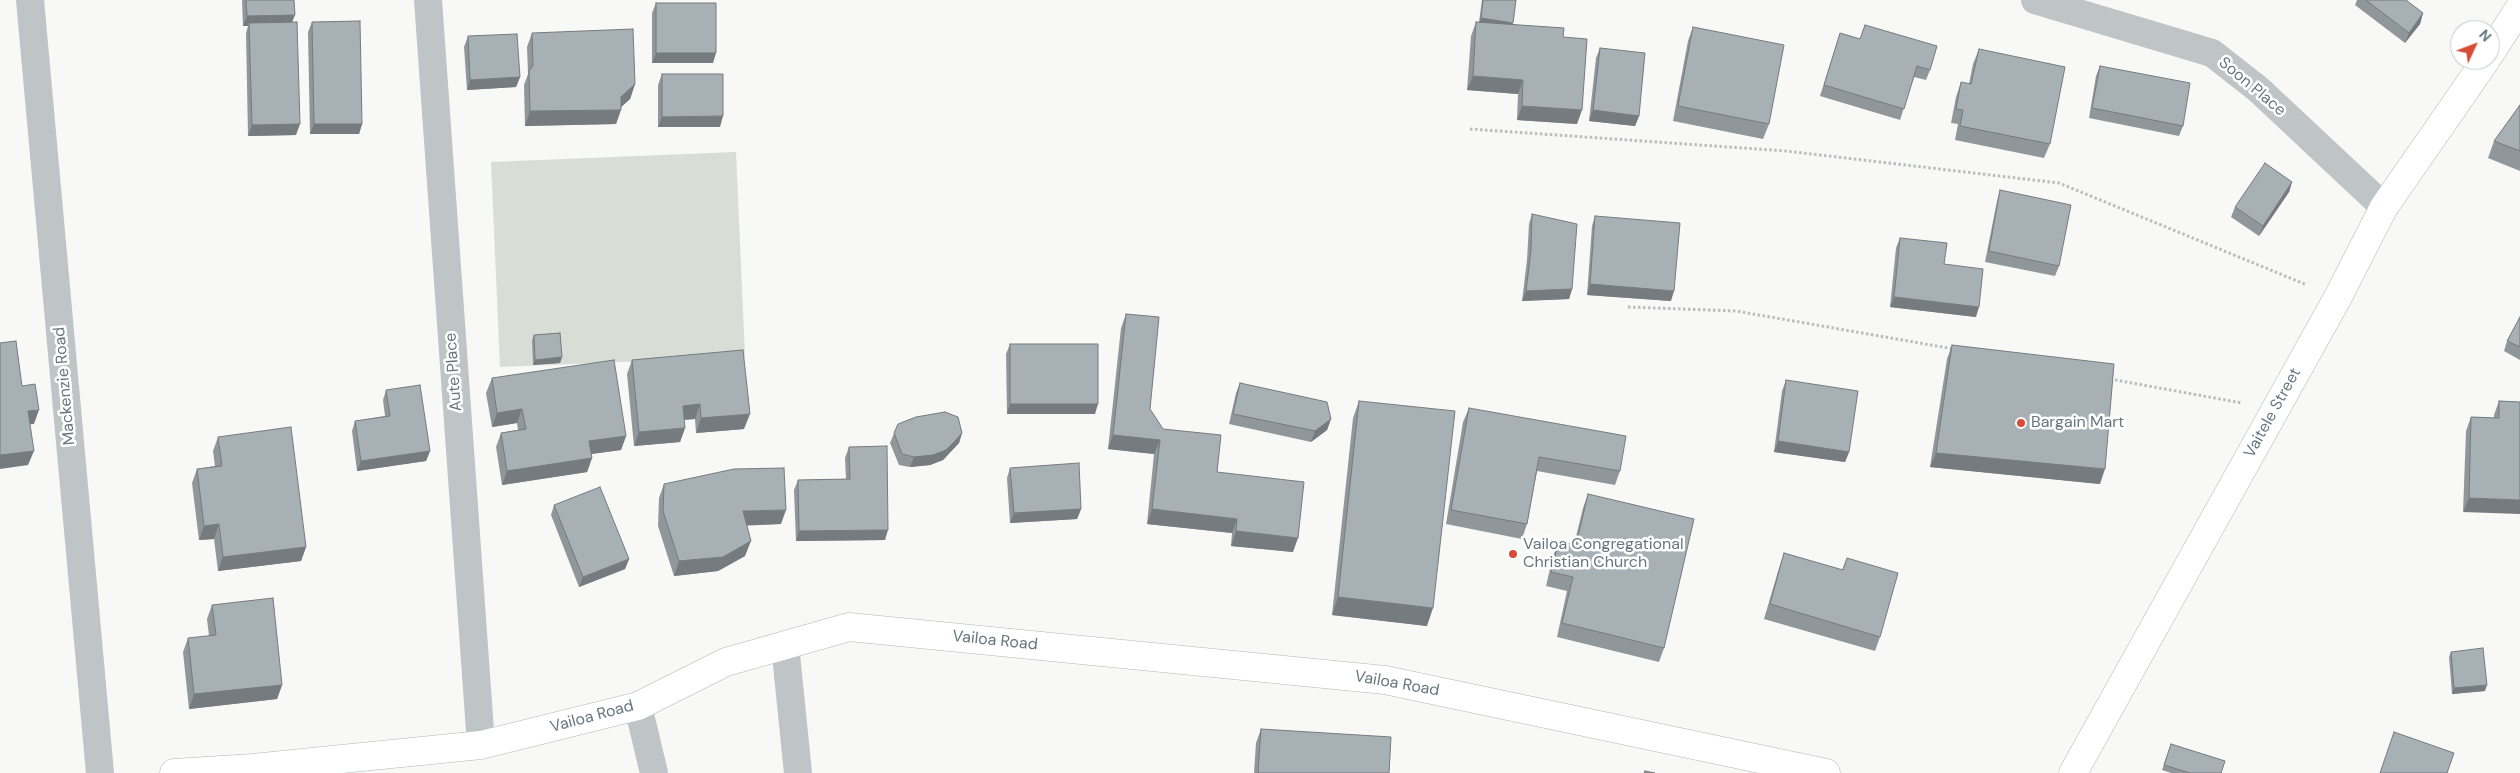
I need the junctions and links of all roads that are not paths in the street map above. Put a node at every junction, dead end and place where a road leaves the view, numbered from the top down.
1 (30, 0) edge
2 (428, 0) edge
3 (2035, 0) edge
4 (2520, 7) edge
5 (2500, 38) edge
6 (2479, 70) edge
7 (2384, 207) junction
8 (785, 645) junction
9 (638, 706) junction
10 (481, 745) junction
11 (100, 773) edge
12 (174, 773) edge
13 (654, 773) edge
14 (798, 773) edge
15 (1826, 773) edge
16 (2073, 773) edge

1 - 11 street, Mackenzie Road
2 - 10 street, Aute Place
3 - 7 street, Soon Place
4 - 5 main road
6 - 7 main road, Vaitele Street
7 - 16 main road, Vaitele Street
8 - 9 main road, Vailoa Road
8 - 14 street
8 - 15 main road, Vailoa Road
9 - 10 main road, Vailoa Road
9 - 13 street
10 - 12 main road, Vailoa Road

